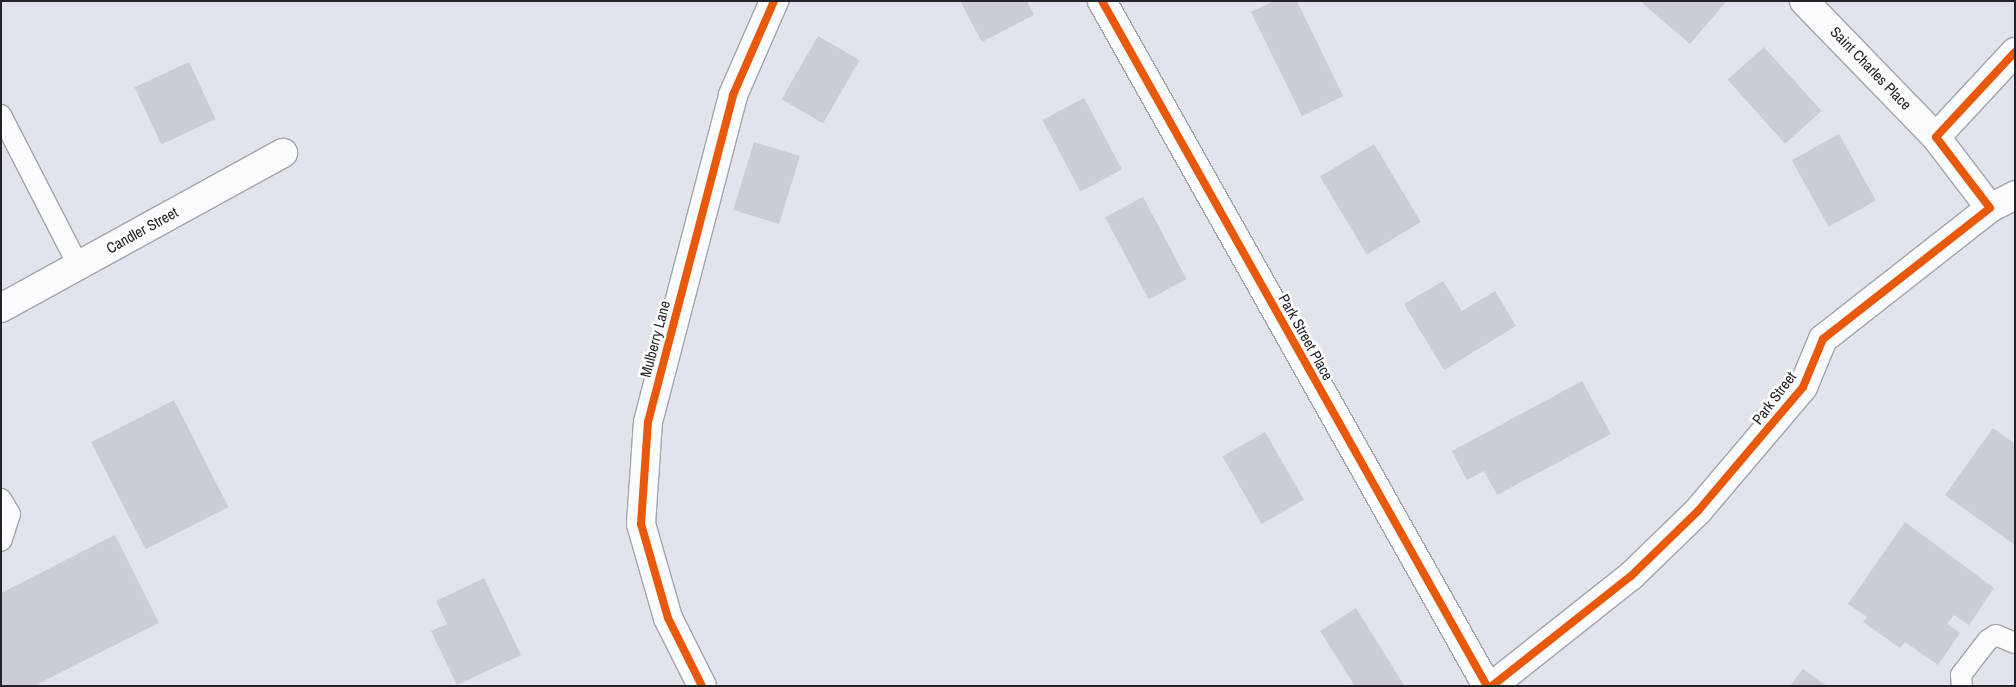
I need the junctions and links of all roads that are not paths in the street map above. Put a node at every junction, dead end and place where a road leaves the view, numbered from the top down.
1 (774, 1) edge
2 (1102, 1) edge
3 (1804, 1) edge
4 (2015, 52) edge
5 (1, 114) edge
6 (1936, 136) junction
7 (283, 153) dead end
8 (2015, 195) edge
9 (1990, 208) junction
10 (78, 265) junction
11 (1, 308) edge
12 (1, 499) edge
13 (1, 541) edge
14 (2015, 643) edge
15 (702, 686) edge
16 (1487, 686) edge
17 (1492, 686) edge
18 (1962, 686) edge

1 - 15 street, Mulberry Lane
2 - 16 street, Park Street Place
3 - 6 street, Saint Charles Place
4 - 6 street
5 - 10 lane
6 - 9 street
7 - 10 street, Candler Street
8 - 9 street, Park Street
9 - 17 street, Park Street
10 - 11 street, Candler Street
12 - 13 lane
14 - 18 lane

